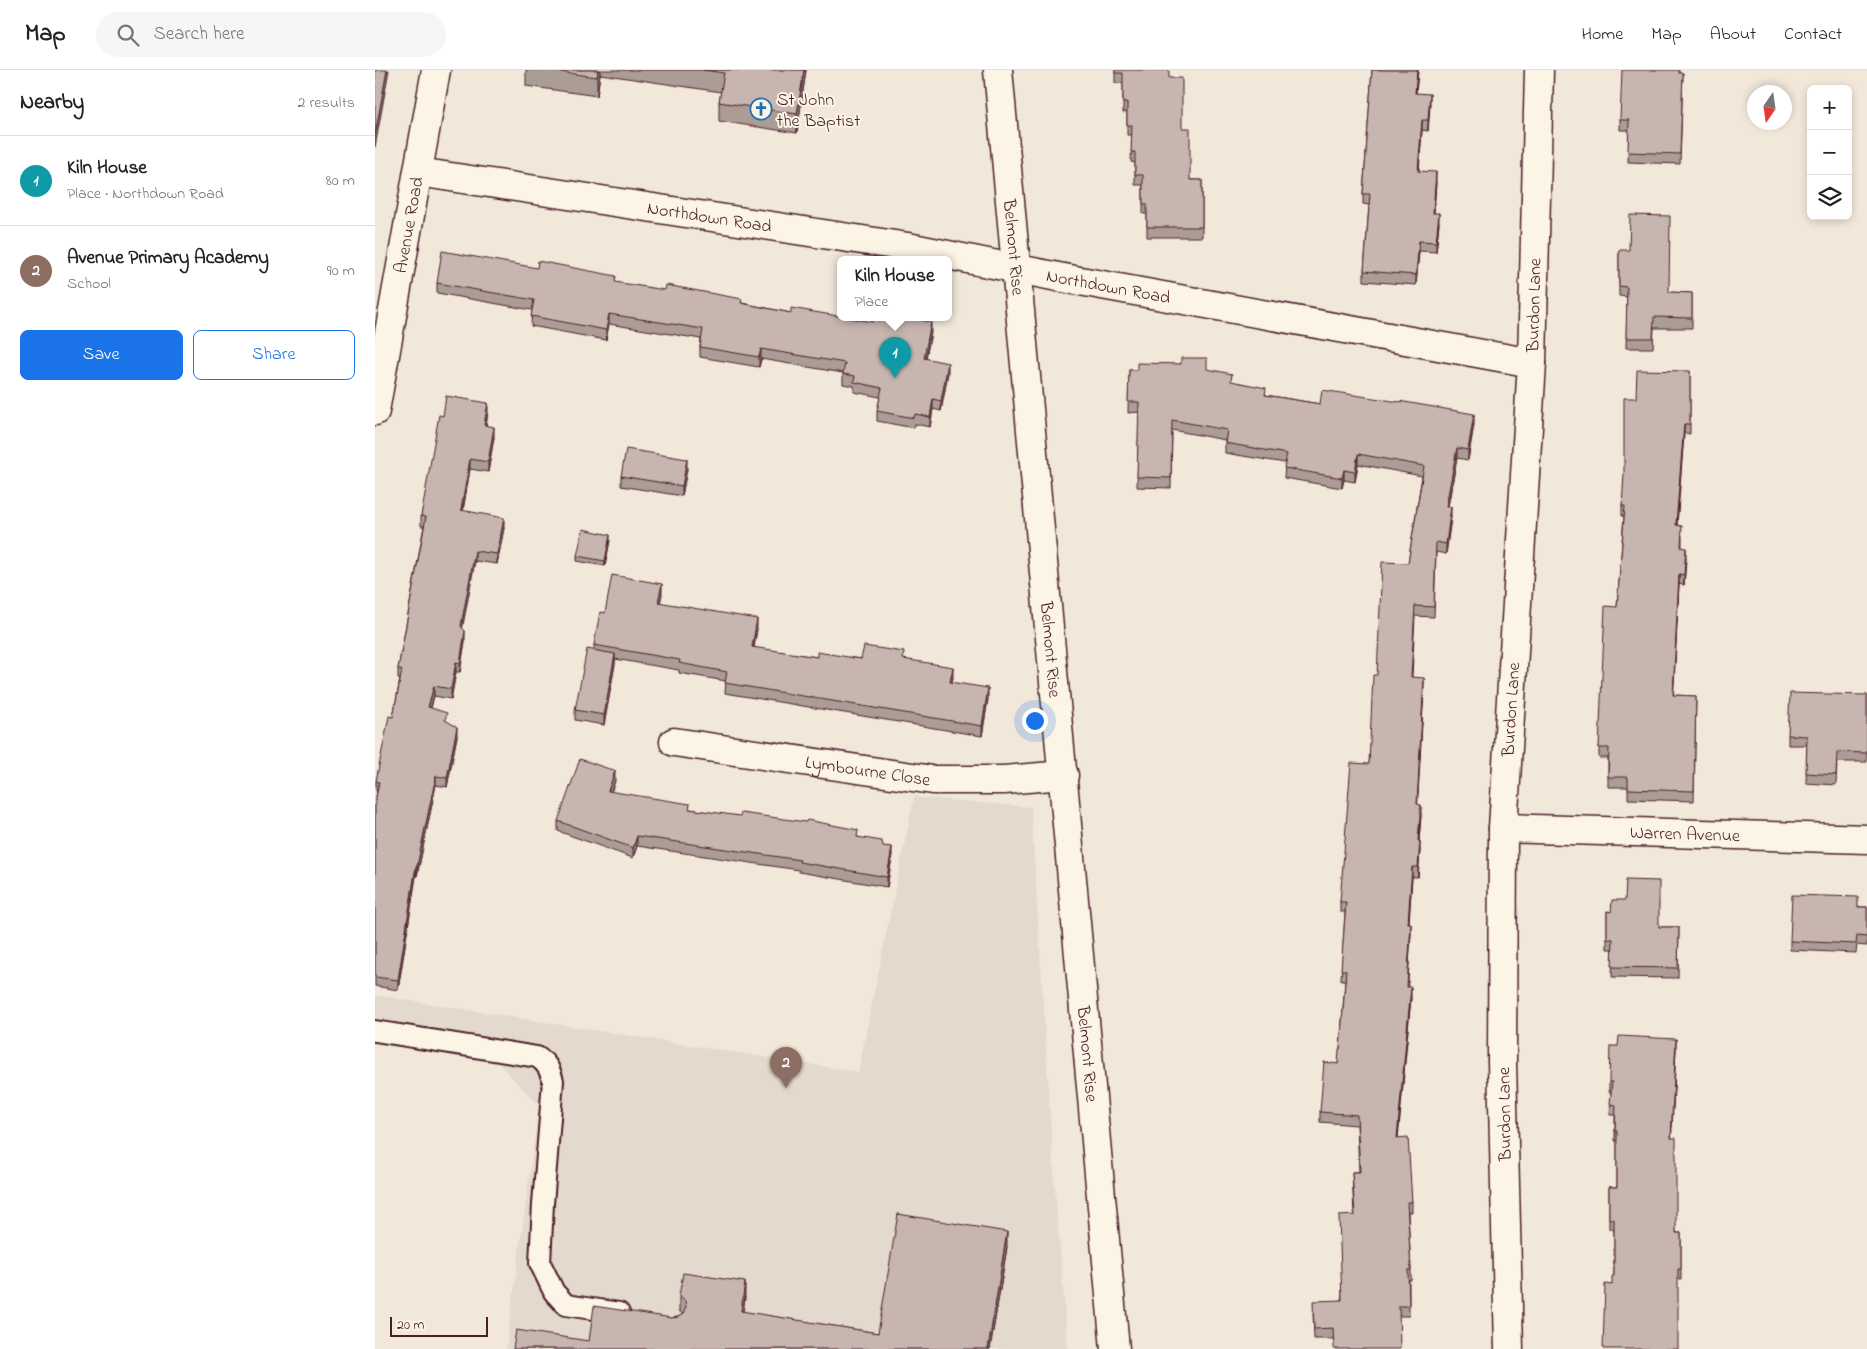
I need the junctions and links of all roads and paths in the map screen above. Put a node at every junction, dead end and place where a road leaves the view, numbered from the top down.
1 (436, 70) edge
2 (998, 70) edge
3 (1539, 70) edge
4 (418, 172) junction
5 (948, 256) edge
6 (952, 257) edge
7 (1017, 270) junction
8 (1532, 363) junction
9 (376, 397) edge
10 (674, 742) dead end
11 (1064, 775) junction
12 (1503, 828) junction
13 (1867, 839) edge
14 (375, 1031) edge
15 (635, 1315) edge
16 (1115, 1349) edge
17 (1509, 1349) edge

1 - 4 main road, Avenue Road
2 - 7 main road, Belmont Rise
3 - 8 main road, Burdon Lane
4 - 5 main road, Northdown Road
4 - 9 main road, Avenue Road
6 - 7 main road, Northdown Road
7 - 8 main road, Northdown Road
7 - 11 main road, Belmont Rise
8 - 12 main road, Burdon Lane
10 - 11 main road, Lymbourne Close
11 - 16 main road, Belmont Rise
12 - 13 main road, Warren Avenue
12 - 17 main road, Burdon Lane
14 - 15 lane

